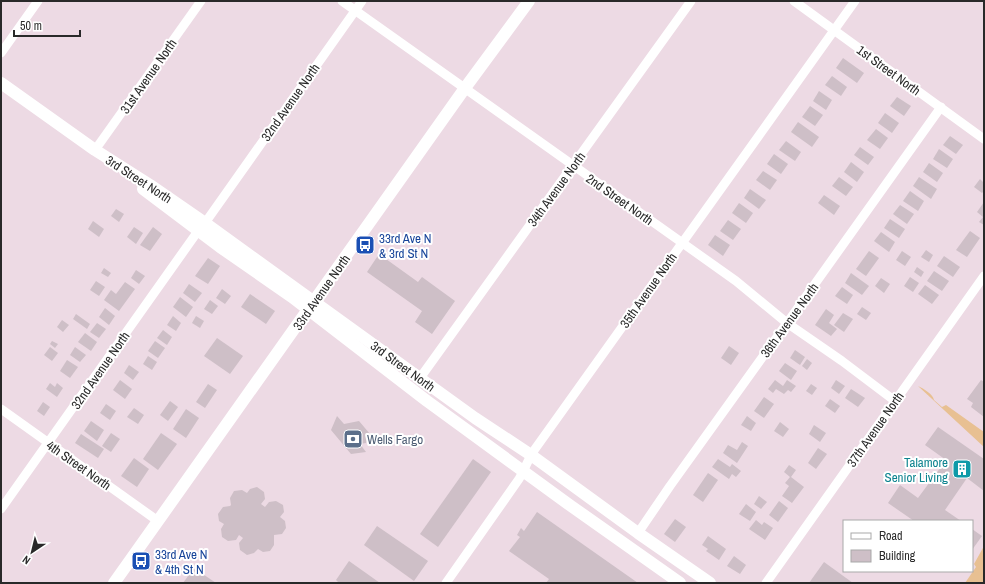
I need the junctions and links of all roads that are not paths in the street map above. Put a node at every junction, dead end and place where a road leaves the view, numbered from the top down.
1 (38, 1) edge
2 (201, 1) edge
3 (342, 1) edge
4 (362, 1) edge
5 (529, 1) edge
6 (691, 1) edge
7 (794, 1) edge
8 (855, 1) edge
9 (355, 10) junction
10 (834, 30) junction
11 (1, 53) edge
12 (1, 83) edge
13 (465, 88) junction
14 (940, 107) junction
15 (984, 139) edge
16 (95, 150) junction
17 (573, 165) junction
18 (202, 227) junction
19 (682, 242) junction
20 (984, 276) edge
21 (311, 306) junction
22 (787, 323) junction
23 (420, 378) junction
24 (895, 401) junction
25 (1, 409) edge
26 (48, 443) junction
27 (531, 455) junction
28 (524, 472) junction
29 (1, 509) edge
30 (158, 521) junction
31 (638, 533) junction
32 (114, 583) edge
33 (446, 583) edge
34 (680, 583) edge
35 (710, 583) edge
36 (766, 583) edge

1 - 11 street
2 - 16 street, 31st Avenue North
3 - 9 street, 2nd Street North
4 - 9 street, 32nd Avenue North
5 - 13 main road, 33rd Avenue North
6 - 17 street, 34th Avenue North
7 - 10 street, 1st Street North
8 - 10 street, 35th Avenue North
9 - 13 street, 2nd Street North
9 - 18 street, 32nd Avenue North
10 - 14 street, 1st Street North
10 - 19 street, 35th Avenue North
12 - 16 main road, 3rd Street North
13 - 17 street, 2nd Street North
13 - 21 main road, 33rd Avenue North
14 - 15 street, 1st Street North
14 - 22 street, 36th Avenue North
16 - 18 main road, 3rd Street North
17 - 19 street, 2nd Street North
17 - 23 street, 34th Avenue North
18 - 21 main road, 3rd Street North
18 - 26 street, 32nd Avenue North
19 - 22 street, 2nd Street North
19 - 27 street, 35th Avenue North
20 - 24 street, 37th Avenue North
21 - 23 main road, 3rd Street North
21 - 28 main road, 3rd Street North
21 - 30 main road, 33rd Avenue North
22 - 24 street, 2nd Street North
22 - 31 street, 36th Avenue North
23 - 27 main road, 3rd Street North
24 - 36 street, 37th Avenue North
25 - 26 street, 4th Street North
26 - 29 street, 32nd Avenue North
26 - 30 street, 4th Street North
27 - 28 street, 35th Avenue North
27 - 31 main road, 3rd Street North
28 - 33 street, 35th Avenue North
28 - 34 main road, 3rd Street North
30 - 32 main road, 33rd Avenue North
31 - 35 main road, 3rd Street North

